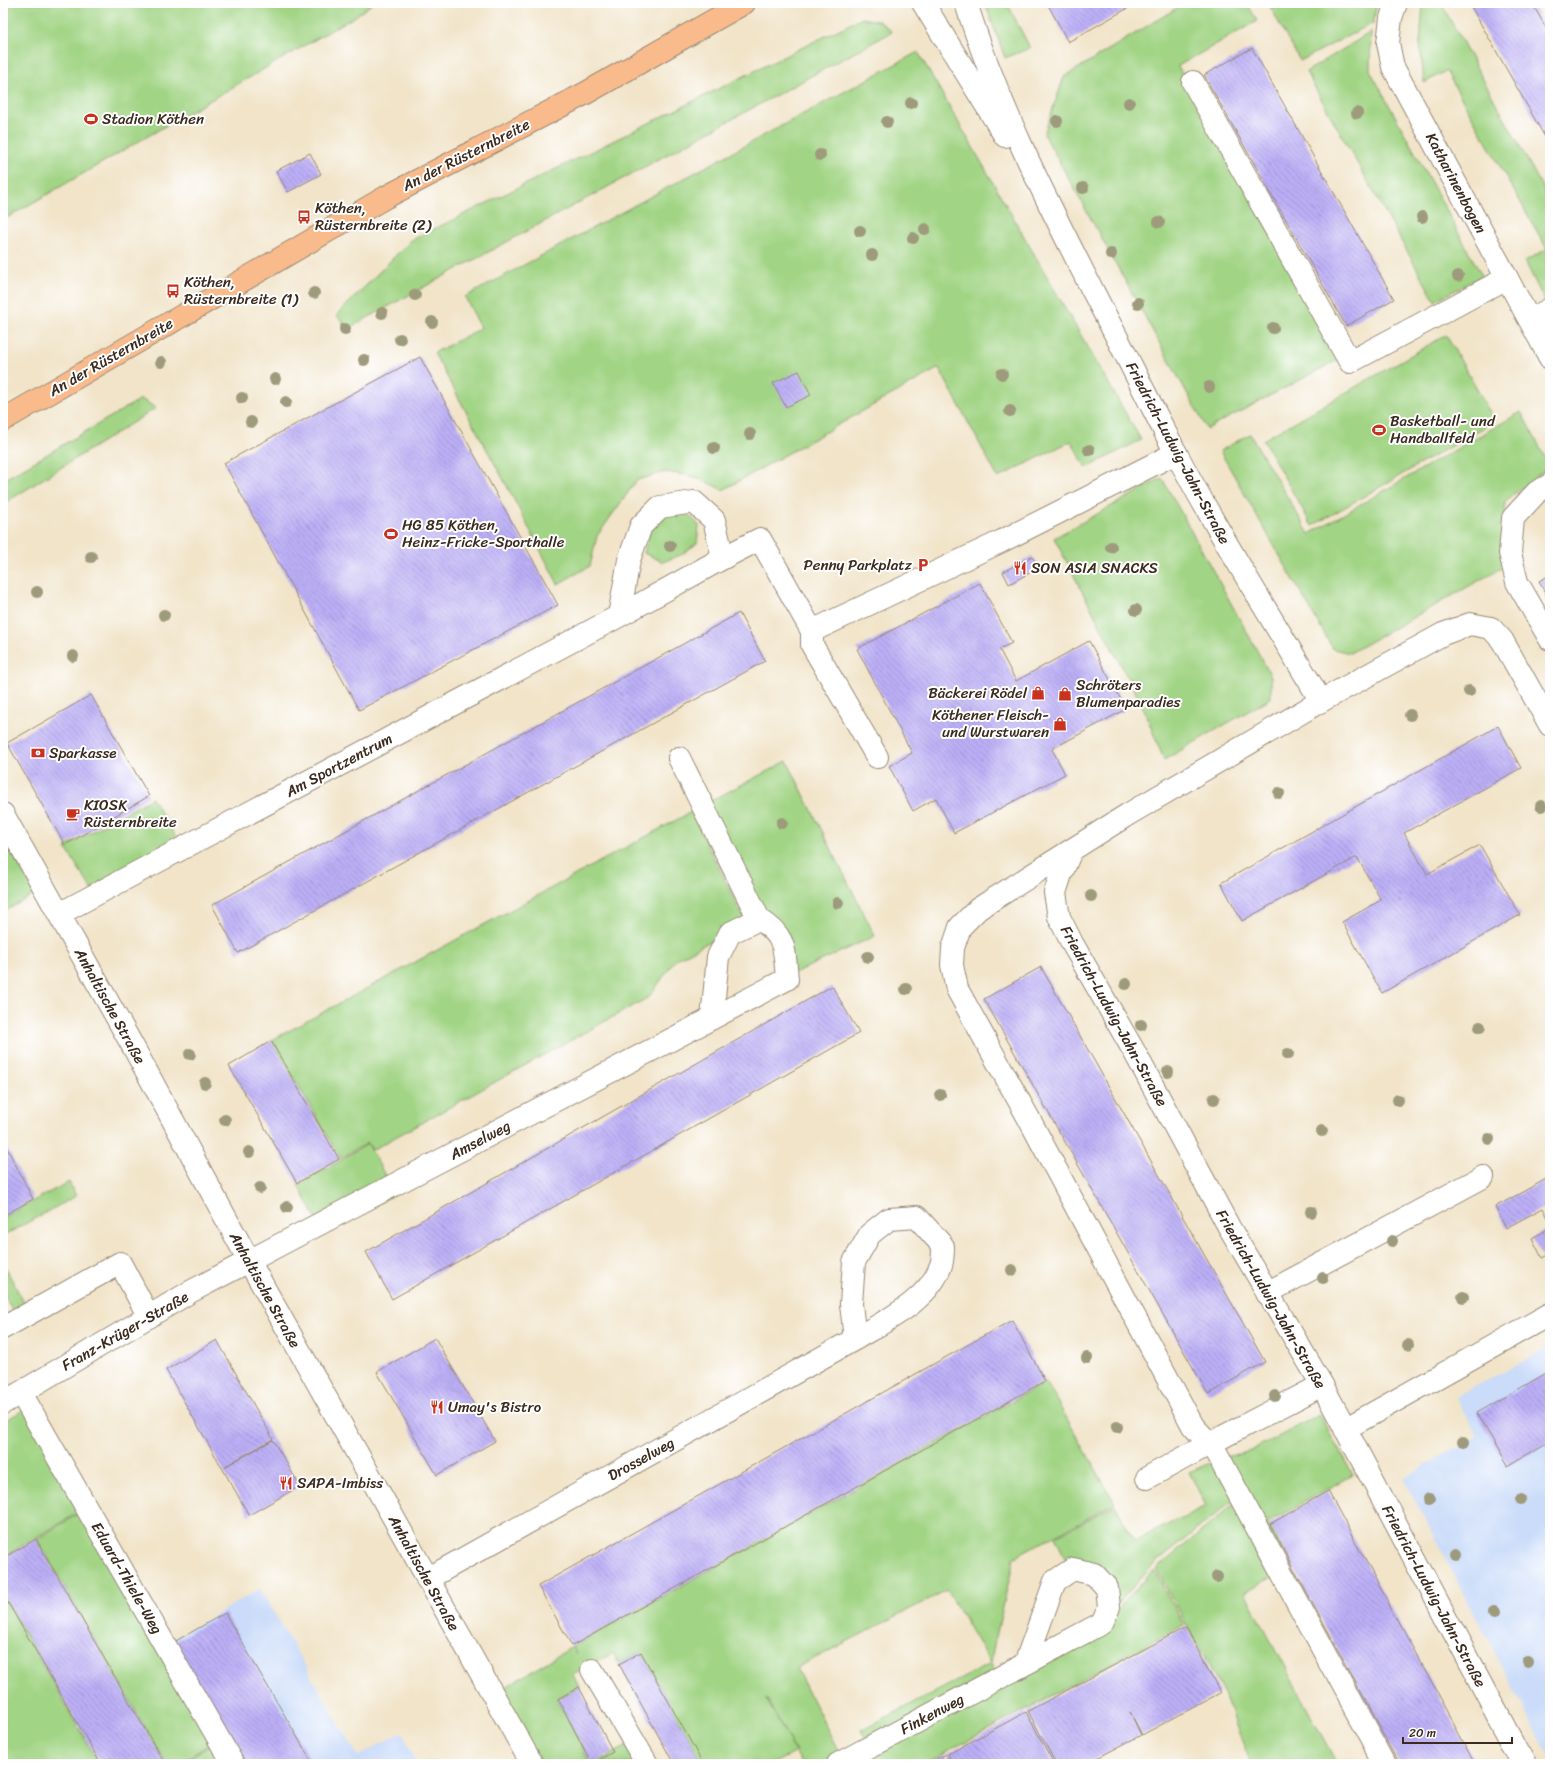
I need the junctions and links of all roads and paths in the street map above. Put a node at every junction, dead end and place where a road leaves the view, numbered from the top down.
1 (744, 3) edge
2 (923, 3) edge
3 (966, 3) edge
4 (1396, 3) edge
5 (1193, 82) dead end
6 (1045, 200) junction
7 (1507, 278) junction
8 (1550, 309) edge
9 (1530, 320) junction
10 (1550, 358) edge
11 (3, 420) edge
12 (1176, 453) junction
13 (1550, 485) edge
14 (723, 558) junction
15 (619, 616) junction
16 (812, 632) junction
17 (1550, 639) edge
18 (1321, 701) junction
19 (1550, 725) edge
20 (877, 757) dead end
21 (679, 758) dead end
22 (3, 814) edge
23 (1071, 851) junction
24 (59, 914) junction
25 (759, 920) junction
26 (712, 1018) junction
27 (1484, 1177) dead end
28 (249, 1261) junction
29 (1267, 1292) junction
30 (1550, 1314) edge
31 (149, 1317) junction
32 (3, 1328) edge
33 (856, 1339) junction
34 (1322, 1385) junction
35 (12, 1398) edge
36 (1345, 1429) junction
37 (1211, 1443) junction
38 (1148, 1478) dead end
39 (427, 1579) junction
40 (1025, 1664) dead end
41 (592, 1670) dead end
42 (233, 1764) edge
43 (532, 1764) edge
44 (647, 1764) edge
45 (838, 1764) edge
46 (1385, 1764) edge
47 (1524, 1764) edge

1 - 11 main road, An der Rüsternbreite
2 - 6 street, Friedrich-Ludwig-Jahn-Straße
3 - 6 street, Friedrich-Ludwig-Jahn-Straße
4 - 7 street, Katharinenbogen
5 - 7 street
6 - 12 street, Friedrich-Ludwig-Jahn-Straße
7 - 9 street, Katharinenbogen
8 - 9 street
9 - 10 street, Katharinenbogen
12 - 16 street
12 - 18 street, Friedrich-Ludwig-Jahn-Straße
13 - 17 street
14 - 15 street, Am Sportzentrum
14 - 15 street
14 - 16 street, Am Sportzentrum
15 - 24 street, Am Sportzentrum
16 - 20 street
18 - 19 street
18 - 23 street
21 - 25 street
22 - 24 street, Anhaltische Straße
23 - 29 street, Friedrich-Ludwig-Jahn-Straße
23 - 37 street
24 - 28 street, Anhaltische Straße
25 - 26 street
25 - 26 street, Amselweg
26 - 28 street, Amselweg
27 - 29 street
28 - 31 street, Franz-Krüger-Straße
28 - 39 street, Anhaltische Straße
29 - 34 street, Friedrich-Ludwig-Jahn-Straße
30 - 36 street
31 - 32 street
31 - 35 street, Franz-Krüger-Straße
33 - 33 street, Drosselweg
33 - 39 street, Drosselweg
34 - 36 street, Friedrich-Ludwig-Jahn-Straße
34 - 37 street
35 - 42 street, Eduard-Thiele-Weg
36 - 47 street, Friedrich-Ludwig-Jahn-Straße
37 - 38 street
37 - 46 street
39 - 43 street, Anhaltische Straße
40 - 45 street, Finkenweg
41 - 44 street

